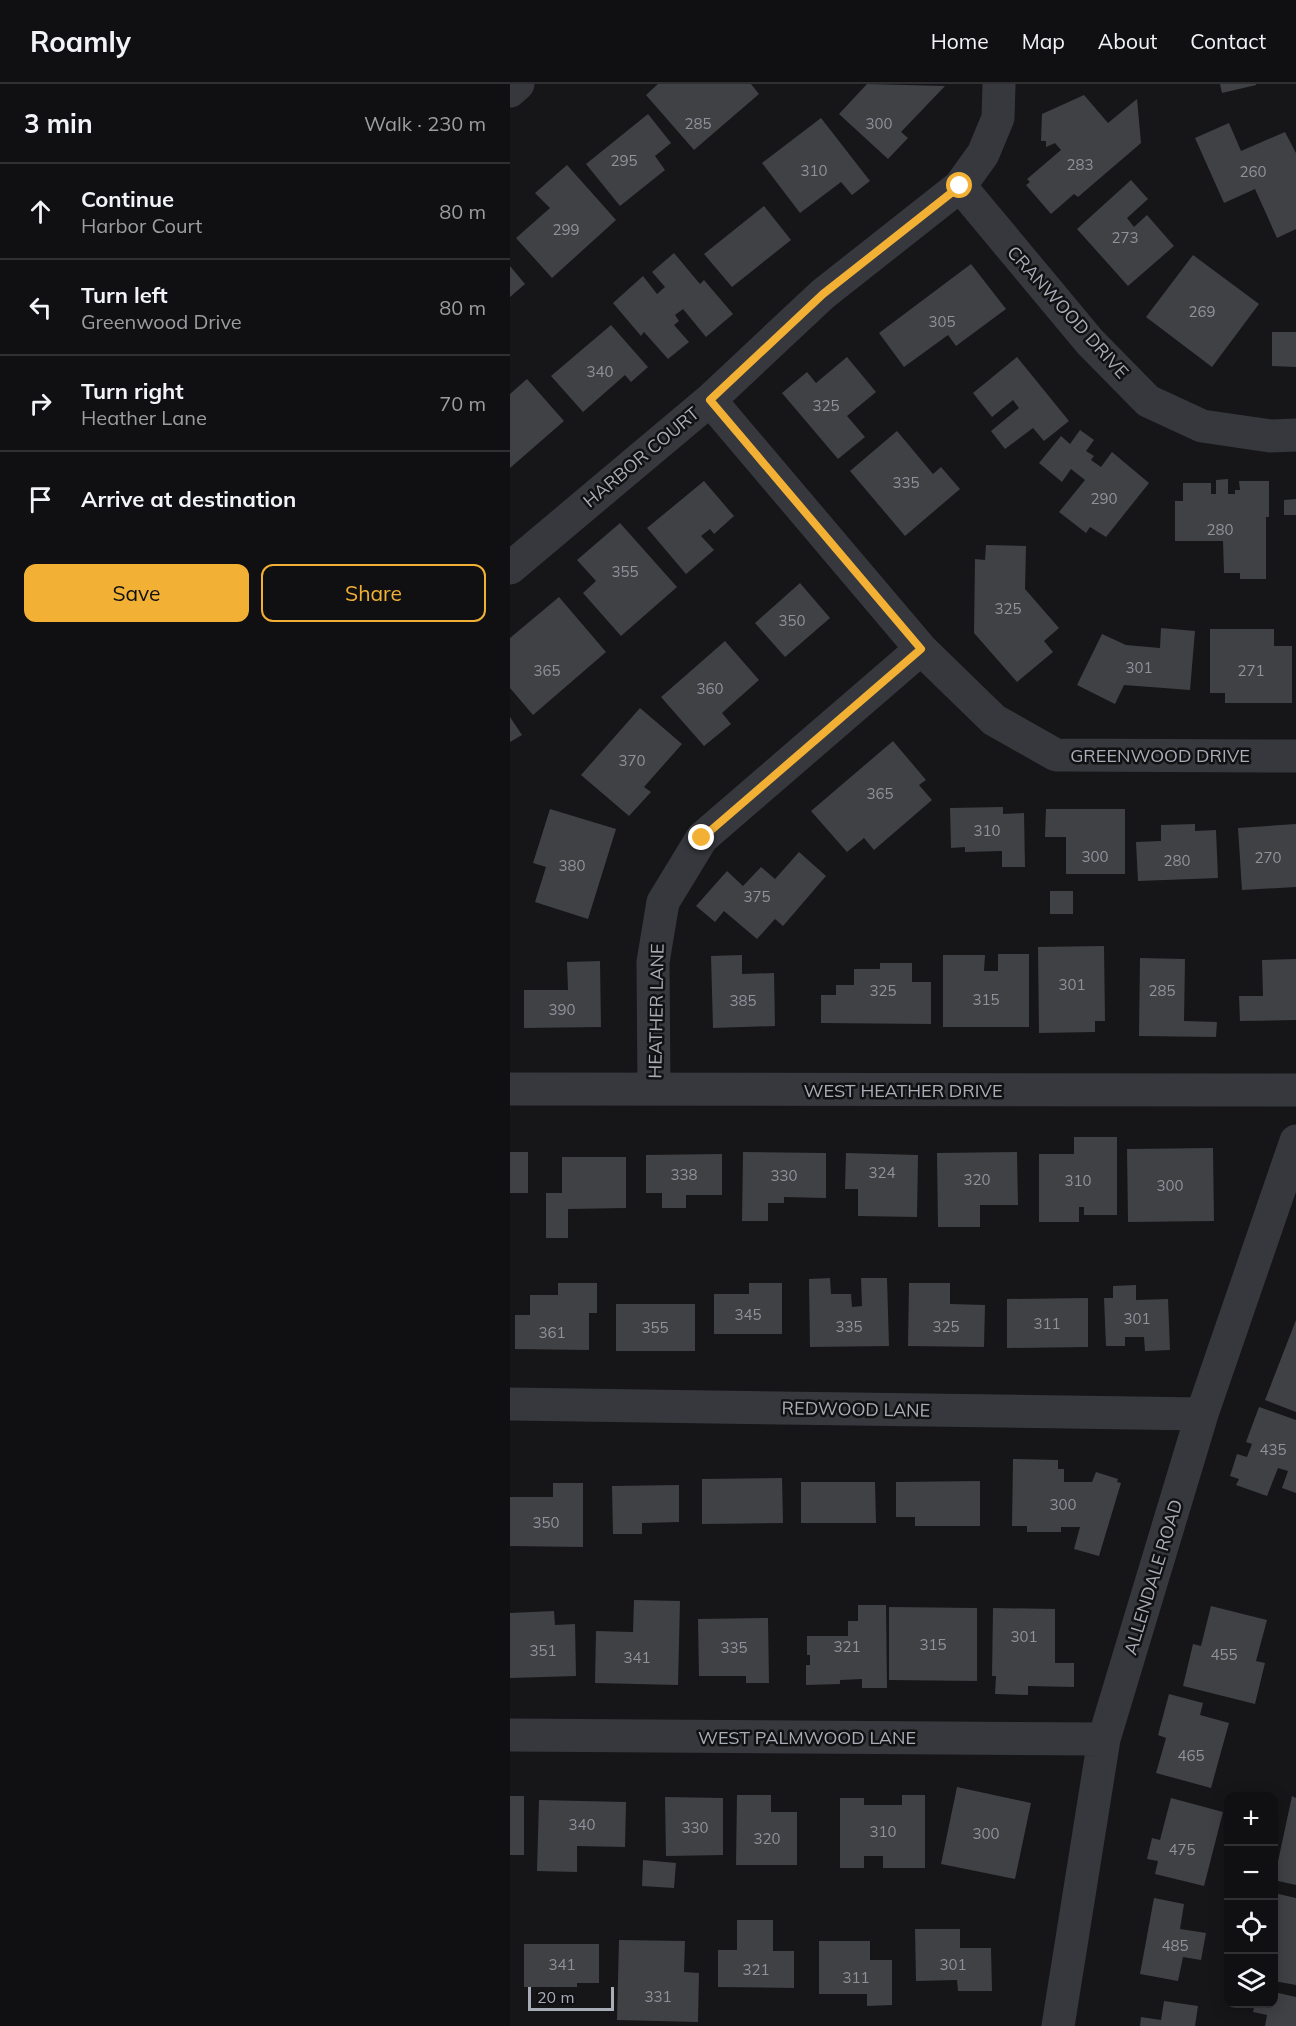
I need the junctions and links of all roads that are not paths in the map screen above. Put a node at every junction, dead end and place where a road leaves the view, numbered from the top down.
1 (518, 84) edge
2 (999, 84) edge
3 (510, 91) edge
4 (960, 186) junction
5 (710, 400) junction
6 (1296, 435) edge
7 (510, 568) edge
8 (921, 649) junction
9 (1296, 756) edge
10 (510, 1089) edge
11 (654, 1089) junction
12 (1296, 1090) edge
13 (1296, 1141) edge
14 (510, 1404) edge
15 (1202, 1414) junction
16 (510, 1735) edge
17 (1104, 1739) junction
18 (1058, 2026) edge

1 - 3 street
2 - 4 street, HARBOR COURT
4 - 5 street, HARBOR COURT
4 - 6 street, CRANWOOD DRIVE
5 - 7 street, HARBOR COURT
5 - 8 street, GREENWOOD DRIVE
8 - 9 street, GREENWOOD DRIVE
8 - 11 street, HEATHER LANE
10 - 11 street, WEST HEATHER DRIVE
11 - 12 street, WEST HEATHER DRIVE
13 - 15 street, ALLENDALE ROAD
14 - 15 street, REDWOOD LANE
15 - 17 street, ALLENDALE ROAD
16 - 17 street, WEST PALMWOOD LANE
17 - 18 street, ALLENDALE ROAD

